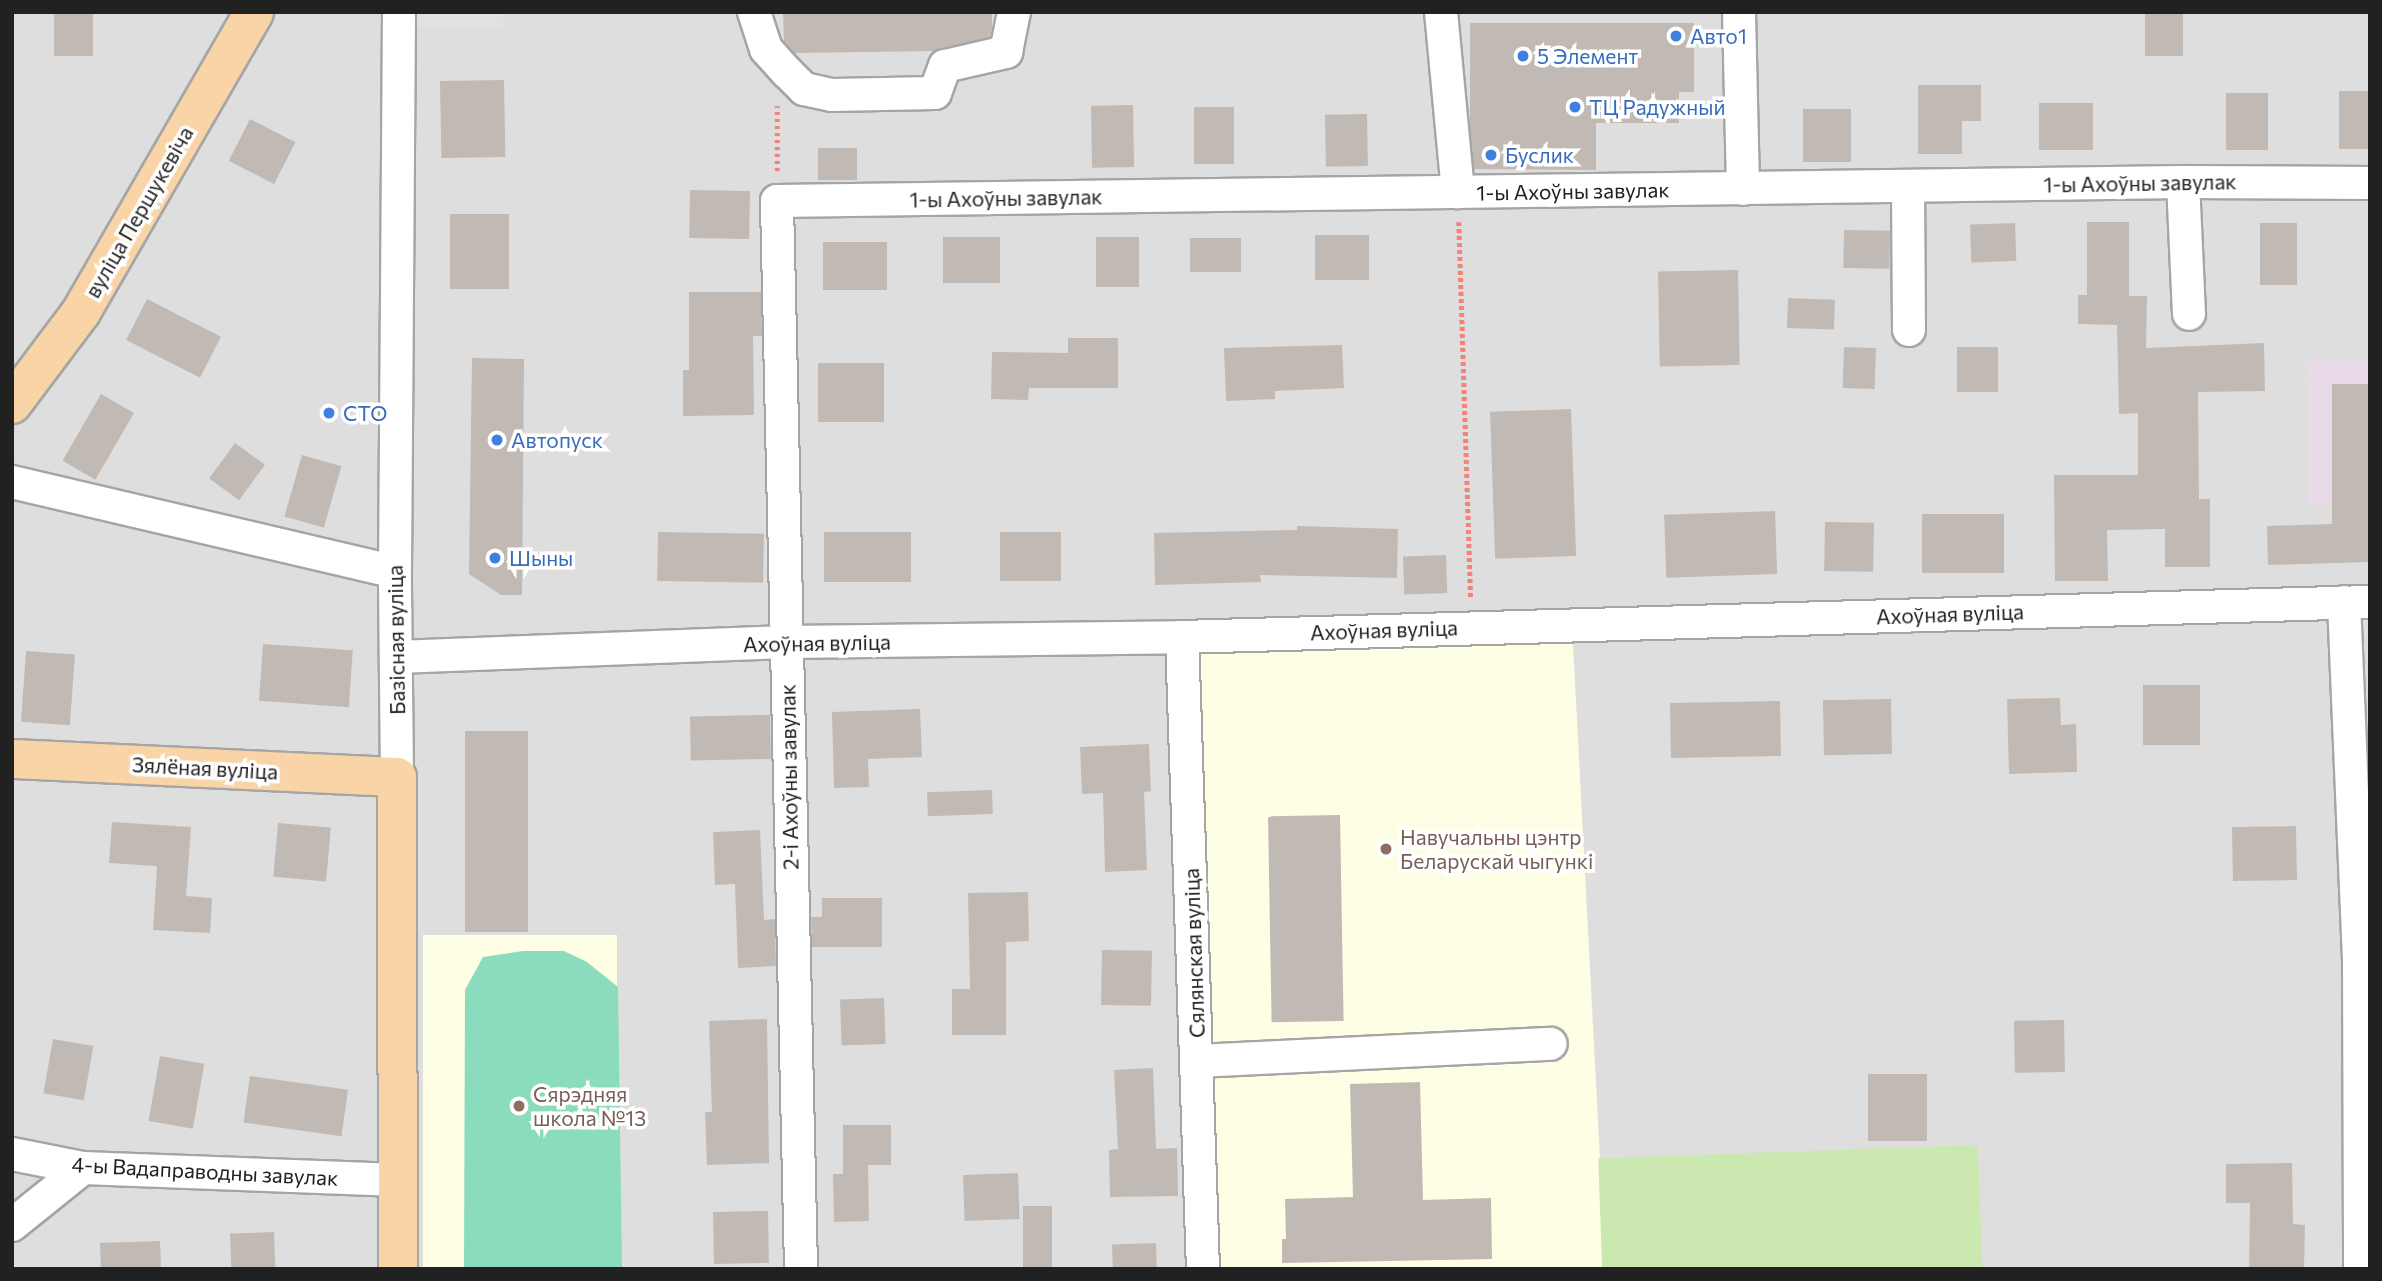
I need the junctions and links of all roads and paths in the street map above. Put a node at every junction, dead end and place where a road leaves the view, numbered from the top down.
1 (254, 12) edge
2 (399, 12) edge
3 (754, 12) edge
4 (1014, 12) edge
5 (1441, 12) edge
6 (1740, 12) edge
7 (804, 89) junction
8 (2183, 182) junction
9 (2370, 183) edge
10 (1908, 187) junction
11 (1743, 189) junction
12 (1458, 192) junction
13 (777, 201) junction
14 (2189, 314) dead end
15 (1909, 330) dead end
16 (12, 404) edge
17 (12, 482) edge
18 (395, 572) junction
19 (2357, 602) edge
20 (1472, 627) junction
21 (1182, 637) junction
22 (786, 642) junction
23 (397, 657) junction
24 (12, 759) edge
25 (397, 777) junction
26 (2365, 960) edge
27 (1551, 1044) dead end
28 (1198, 1060) junction
29 (12, 1154) edge
30 (83, 1168) junction
31 (398, 1180) junction
32 (12, 1225) edge
33 (398, 1269) edge
34 (801, 1269) edge
35 (1203, 1269) edge
36 (2360, 1269) edge

1 - 16 main road, вуліца Першукевіча
2 - 18 street, Базісная вуліца
3 - 7 street
4 - 7 street
5 - 12 street
6 - 11 street
7 - 13 path
8 - 9 street, 1-ы Ахоўны завулак
8 - 10 street, 1-ы Ахоўны завулак
8 - 14 street
10 - 11 street, 1-ы Ахоўны завулак
10 - 15 street
11 - 12 street, 1-ы Ахоўны завулак
12 - 13 street, 1-ы Ахоўны завулак
12 - 20 path
13 - 22 street, 2-і Ахоўны завулак
17 - 18 street
18 - 23 street, Базісная вуліца
19 - 20 street, Ахоўная вуліца
19 - 26 street
20 - 21 street, Ахоўная вуліца
21 - 22 street, Ахоўная вуліца
21 - 28 street, Сялянская вуліца
22 - 23 street, Ахоўная вуліца
22 - 34 street, 2-і Ахоўны завулак
23 - 25 street, Базісная вуліца
24 - 25 main road, Зялёная вуліца
25 - 31 main road, Базісная вуліца
26 - 36 street
27 - 28 street
28 - 35 street, Сялянская вуліца
29 - 30 street, 4-ы Вадаправодны завулак
30 - 31 street, 4-ы Вадаправодны завулак
30 - 32 street
31 - 33 main road, Базісная вуліца

